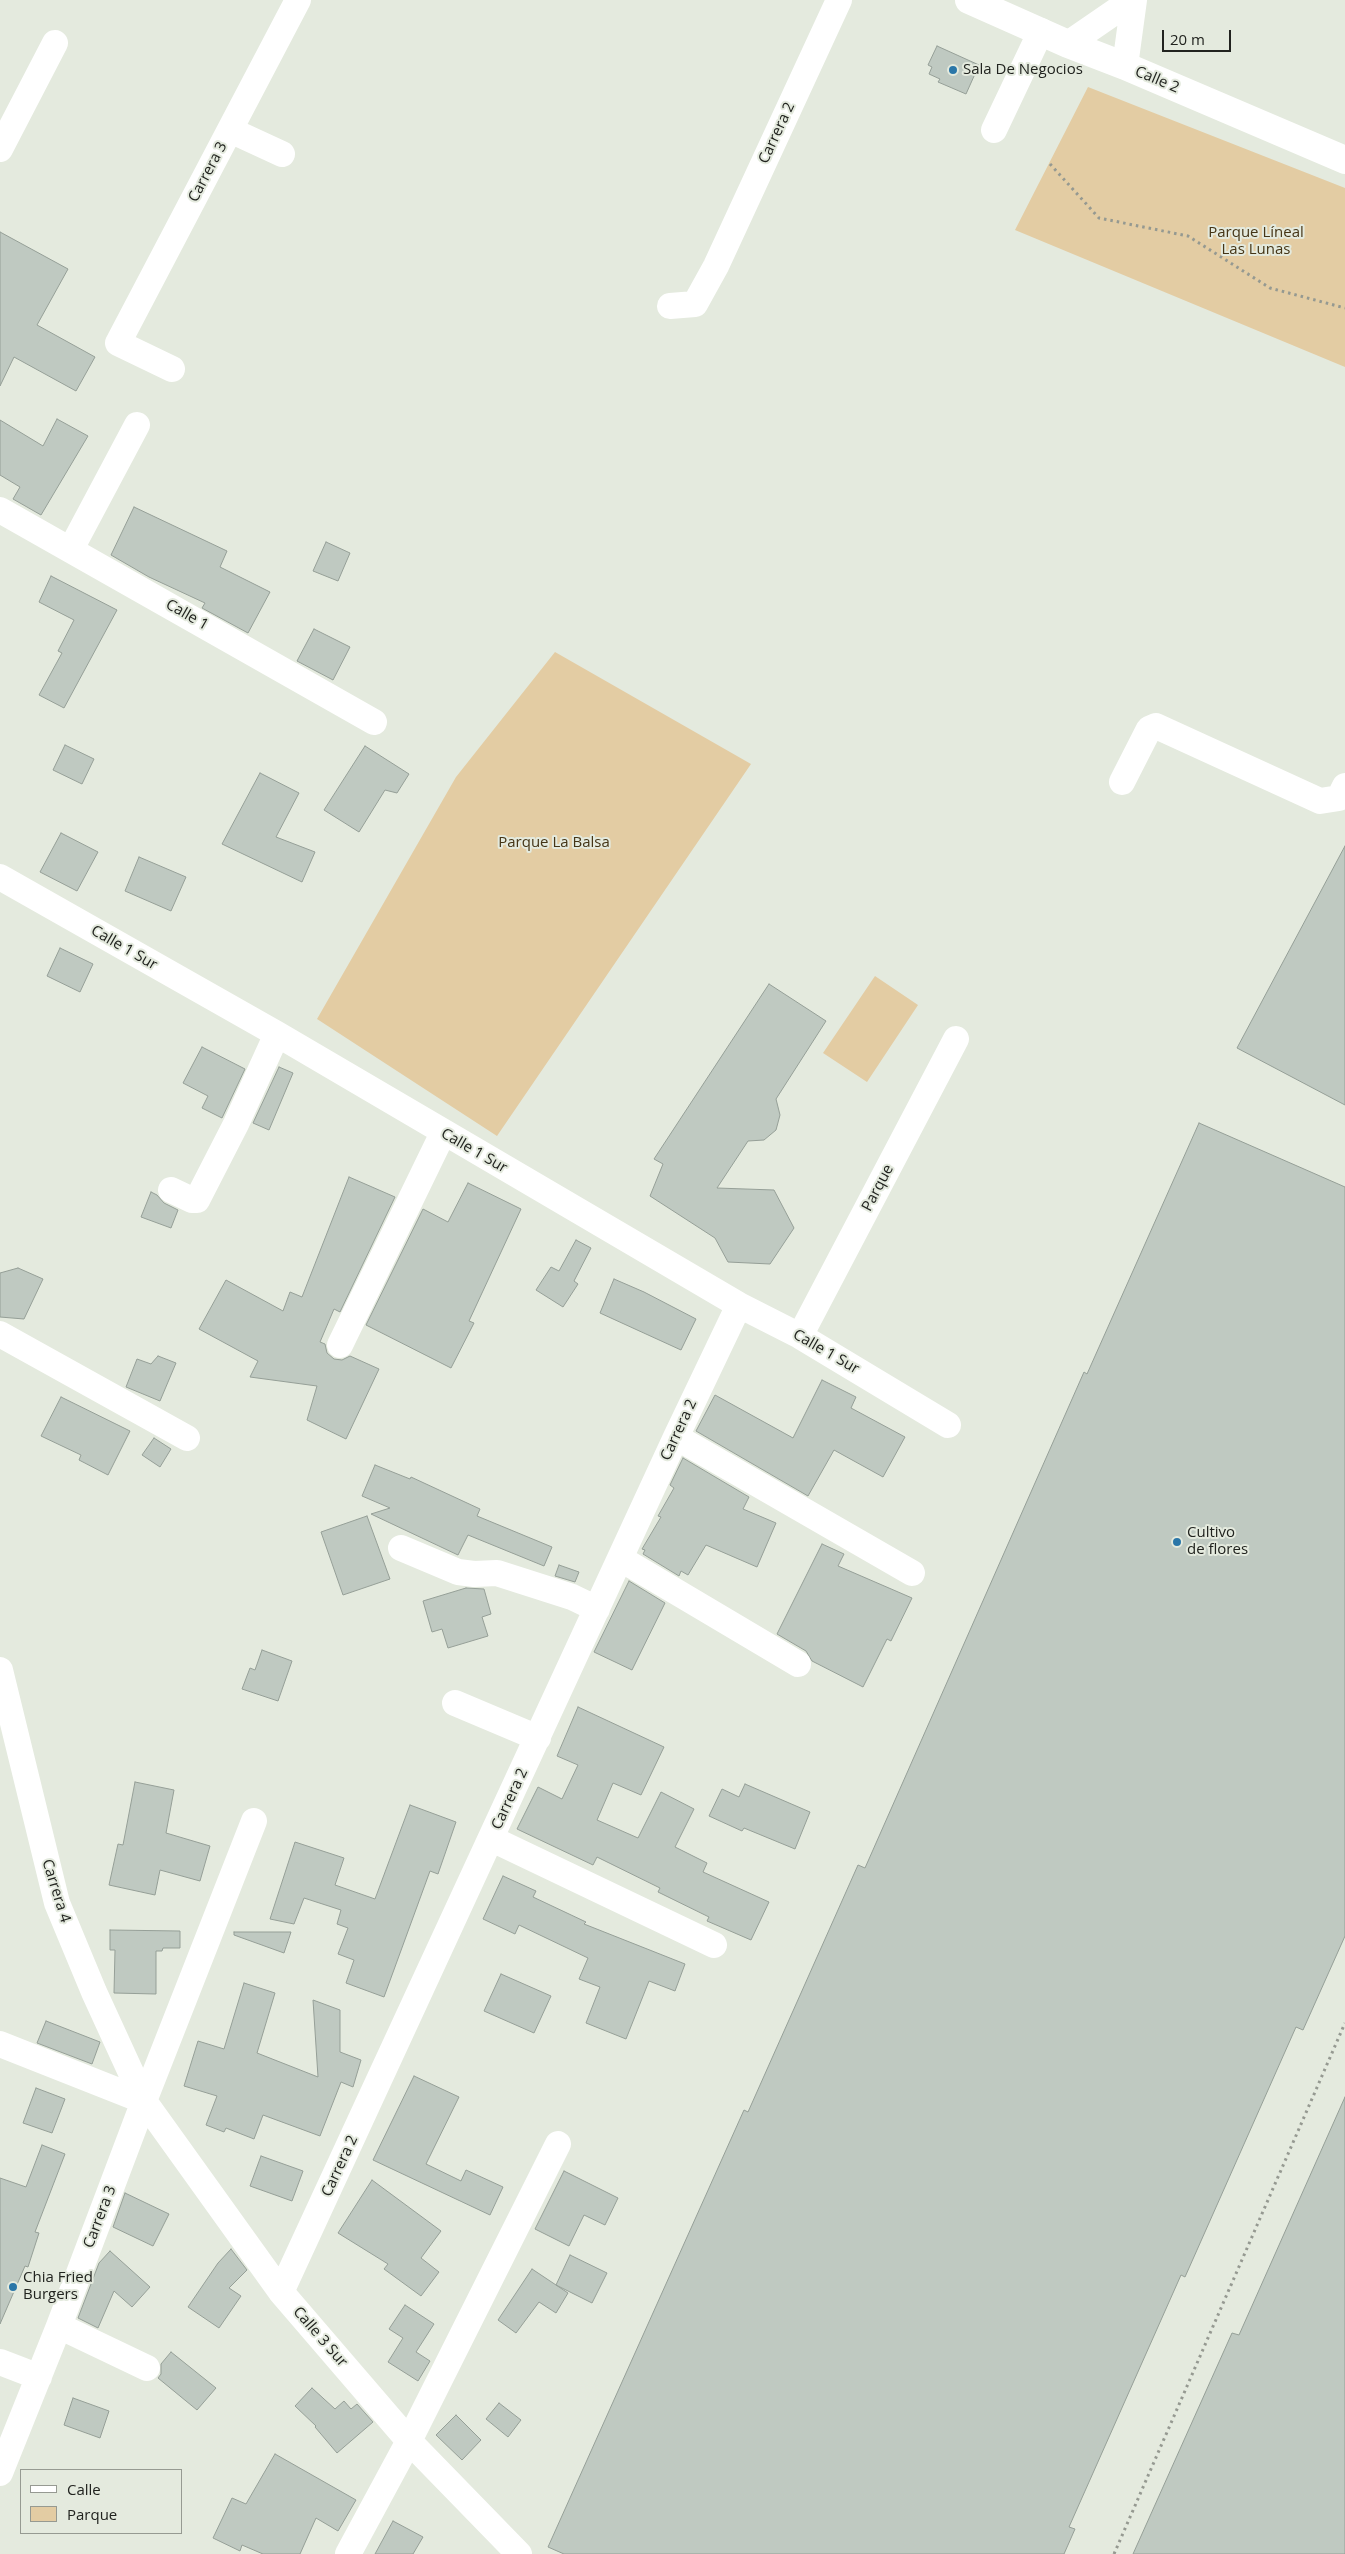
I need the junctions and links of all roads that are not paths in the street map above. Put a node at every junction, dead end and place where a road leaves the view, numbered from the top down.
1 (298, 0) edge
2 (839, 0) edge
3 (969, 0) edge
4 (1133, 0) edge
5 (1041, 31) junction
6 (55, 42) dead end
7 (1068, 44) junction
8 (1125, 66) junction
9 (230, 130) junction
10 (994, 130) dead end
11 (0, 149) edge
12 (282, 154) dead end
13 (1342, 154) edge
14 (670, 306) dead end
15 (172, 369) dead end
16 (138, 425) dead end
17 (0, 510) edge
18 (71, 549) junction
19 (374, 722) dead end
20 (1122, 782) dead end
21 (1342, 792) edge
22 (0, 877) edge
23 (277, 1034) junction
24 (956, 1040) dead end
25 (443, 1133) junction
26 (171, 1190) dead end
27 (739, 1305) junction
28 (0, 1334) edge
29 (800, 1336) junction
30 (340, 1345) dead end
31 (948, 1425) dead end
32 (676, 1437) junction
33 (187, 1438) dead end
34 (402, 1548) dead end
35 (621, 1559) junction
36 (912, 1573) dead end
37 (597, 1609) junction
38 (798, 1664) dead end
39 (0, 1670) edge
40 (455, 1703) dead end
41 (538, 1738) junction
42 (254, 1821) dead end
43 (492, 1839) junction
44 (714, 1945) dead end
45 (0, 2044) edge
46 (144, 2101) junction
47 (558, 2144) dead end
48 (281, 2292) junction
49 (60, 2326) junction
50 (0, 2362) edge
51 (147, 2368) dead end
52 (39, 2377) junction
53 (409, 2441) junction
54 (0, 2473) edge
55 (348, 2554) edge
56 (519, 2554) edge

1 - 9 street, Carrera 3
2 - 14 street, Carrera 2
3 - 5 main road, Calle 2
4 - 7 street
4 - 8 street
5 - 7 main road, Calle 2
5 - 10 street
6 - 11 street
7 - 8 main road, Calle 2
8 - 13 main road, Calle 2
9 - 12 street
9 - 15 street, Carrera 3
16 - 18 street
17 - 18 street, Calle 1
18 - 19 street, Calle 1
20 - 21 street
22 - 23 street, Calle 1 Sur
23 - 25 street, Calle 1 Sur
23 - 26 street
24 - 29 street, Parque
25 - 27 street, Calle 1 Sur
25 - 30 street
27 - 29 street, Calle 1 Sur
27 - 32 street, Carrera 2
28 - 33 street
29 - 31 street, Calle 1 Sur
32 - 35 street, Carrera 2
32 - 36 street
34 - 37 street
35 - 37 street, Carrera 2
35 - 38 street
37 - 41 street, Carrera 2
39 - 46 street, Carrera 4
40 - 41 street
41 - 43 street, Carrera 2
42 - 46 street, Carrera 3
43 - 44 street
43 - 48 street, Carrera 2
45 - 46 street
46 - 48 street, Calle 3 Sur
46 - 49 street, Carrera 3
47 - 53 street
48 - 53 street, Calle 3 Sur
49 - 51 street
49 - 52 street, Carrera 3
50 - 52 street
52 - 54 street, Carrera 3
53 - 55 street
53 - 56 street, Calle 3 Sur

